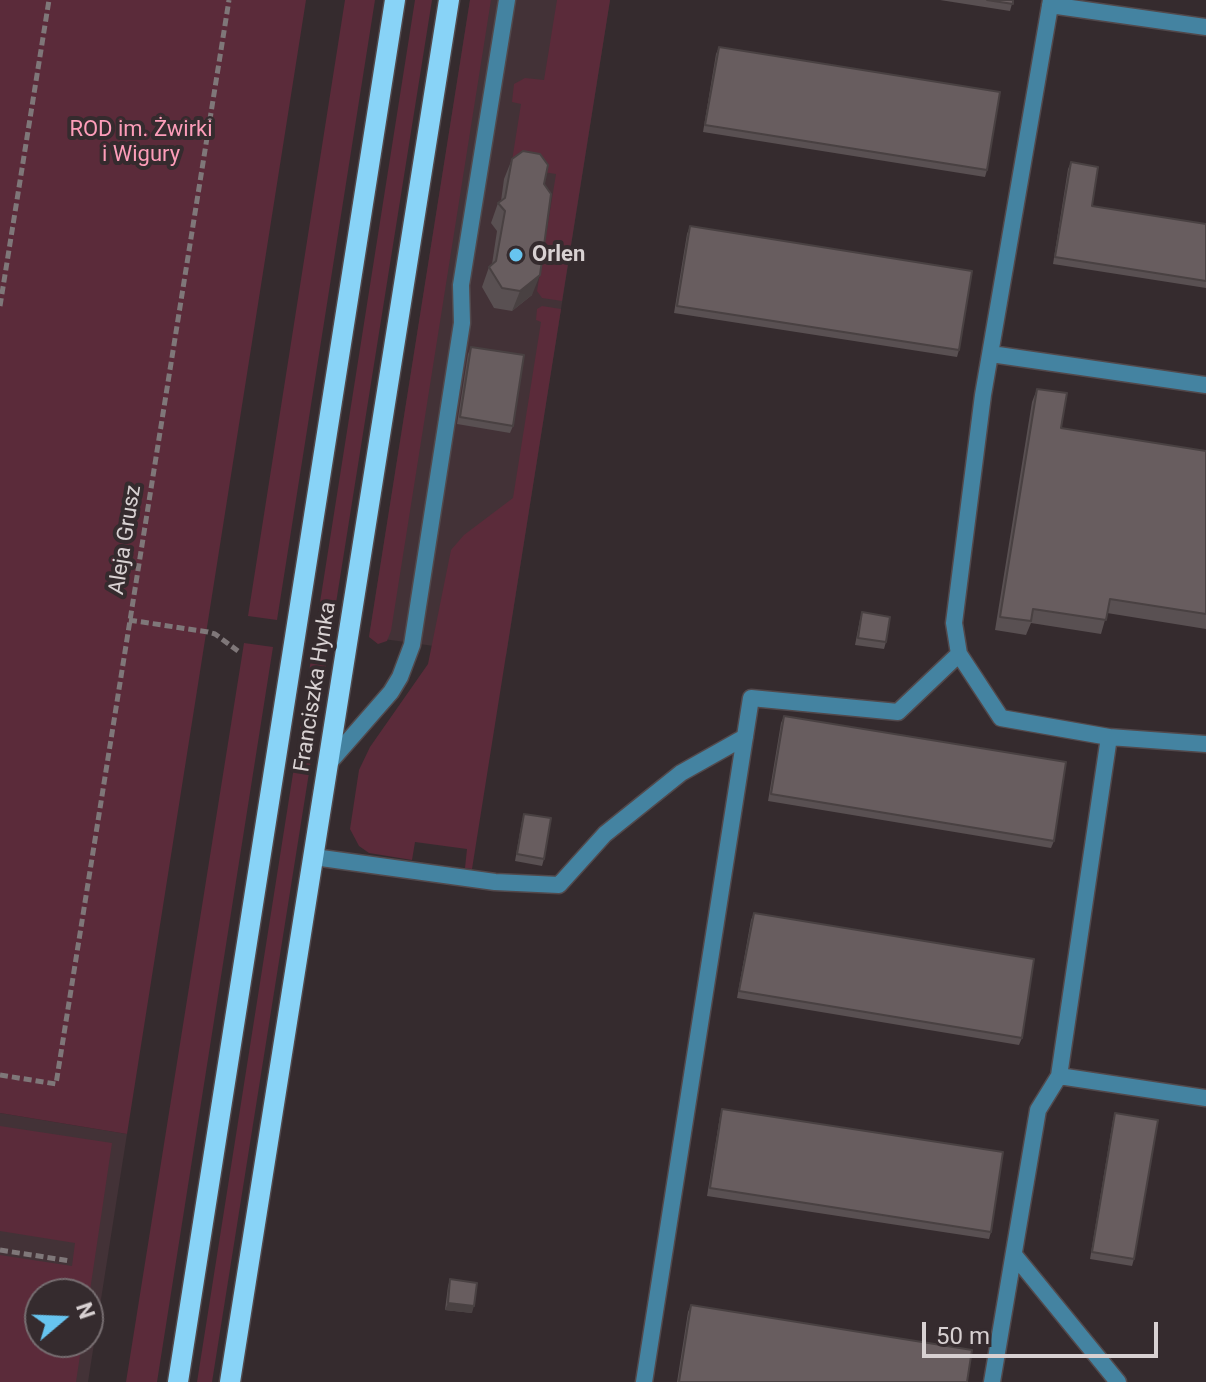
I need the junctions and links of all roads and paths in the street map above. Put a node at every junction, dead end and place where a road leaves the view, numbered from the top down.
1 (49, 0) edge
2 (229, 0) edge
3 (395, 0) edge
4 (449, 0) edge
5 (507, 0) edge
6 (1050, 2) edge
7 (1206, 27) edge
8 (0, 306) edge
9 (991, 354) junction
10 (1206, 385) edge
11 (129, 620) junction
12 (238, 651) dead end
13 (959, 654) junction
14 (745, 737) junction
15 (1109, 737) junction
16 (1206, 744) edge
17 (329, 763) junction
18 (314, 857) junction
19 (0, 1075) edge
20 (1059, 1076) junction
21 (1206, 1098) edge
22 (0, 1250) edge
23 (1015, 1256) junction
24 (70, 1261) dead end
25 (178, 1382) edge
26 (230, 1382) edge
27 (644, 1382) edge
28 (992, 1382) edge
29 (1118, 1382) edge

1 - 8 path
2 - 11 path, Aleja Grusz
3 - 25 main road, Franciszka Hynka
4 - 17 main road, Franciszka Hynka
5 - 17 lane
6 - 7 lane
6 - 9 lane
9 - 10 lane
9 - 13 lane
11 - 12 path
11 - 19 path, Aleja Grusz
13 - 14 lane
13 - 15 lane
14 - 18 lane
14 - 27 lane
15 - 16 lane
15 - 20 lane
17 - 18 main road, Franciszka Hynka
18 - 26 main road, Franciszka Hynka
20 - 21 lane
20 - 23 lane
22 - 24 path
23 - 28 lane
23 - 29 lane

